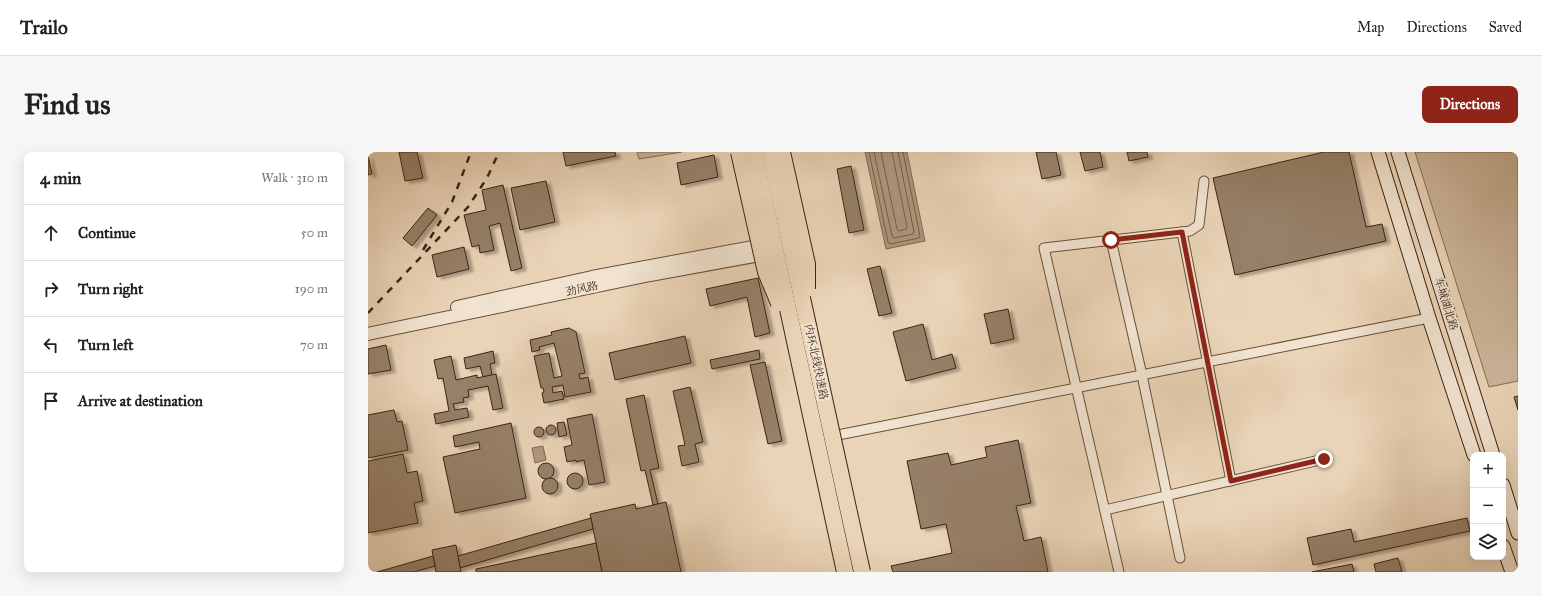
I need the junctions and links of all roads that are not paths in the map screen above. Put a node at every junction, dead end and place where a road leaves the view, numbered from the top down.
1 (739, 152) edge
2 (754, 152) edge
3 (770, 152) edge
4 (782, 152) edge
5 (1378, 152) edge
6 (1398, 152) edge
7 (1204, 181) dead end
8 (1182, 232) junction
9 (1111, 240) junction
10 (1429, 318) junction
11 (368, 326) edge
12 (368, 334) edge
13 (1208, 362) junction
14 (1142, 375) junction
15 (1077, 388) junction
16 (822, 389) junction
17 (806, 392) junction
18 (838, 435) dead end
19 (1473, 452) edge
20 (1493, 452) edge
21 (1324, 459) dead end
22 (1231, 481) junction
23 (1504, 488) edge
24 (1166, 496) junction
25 (1105, 510) junction
26 (1518, 533) edge
27 (1506, 555) edge
28 (1180, 558) dead end
29 (845, 572) edge
30 (862, 572) edge
31 (1119, 572) edge
32 (1512, 572) edge

1 - 17 highway, bridge
2 - 17 highway, 内环北线快速路, bridge
3 - 16 highway, 内环北线快速路, bridge
4 - 16 highway, bridge
5 - 10 main road, 车城湖北路
6 - 20 main road, 车城湖北路
7 - 8 street
8 - 9 street
8 - 13 street
9 - 14 street
9 - 15 street
10 - 13 street
10 - 19 main road, 车城湖北路
11 - 12 street, 劲风路
13 - 14 street
13 - 22 street
14 - 15 street
14 - 24 street
15 - 18 street
15 - 25 street
16 - 30 highway, 内环北线快速路, bridge
17 - 29 highway, 内环北线快速路, bridge
21 - 22 street
22 - 24 street
23 - 26 main road
24 - 25 street
24 - 28 street
25 - 31 street
27 - 32 main road

